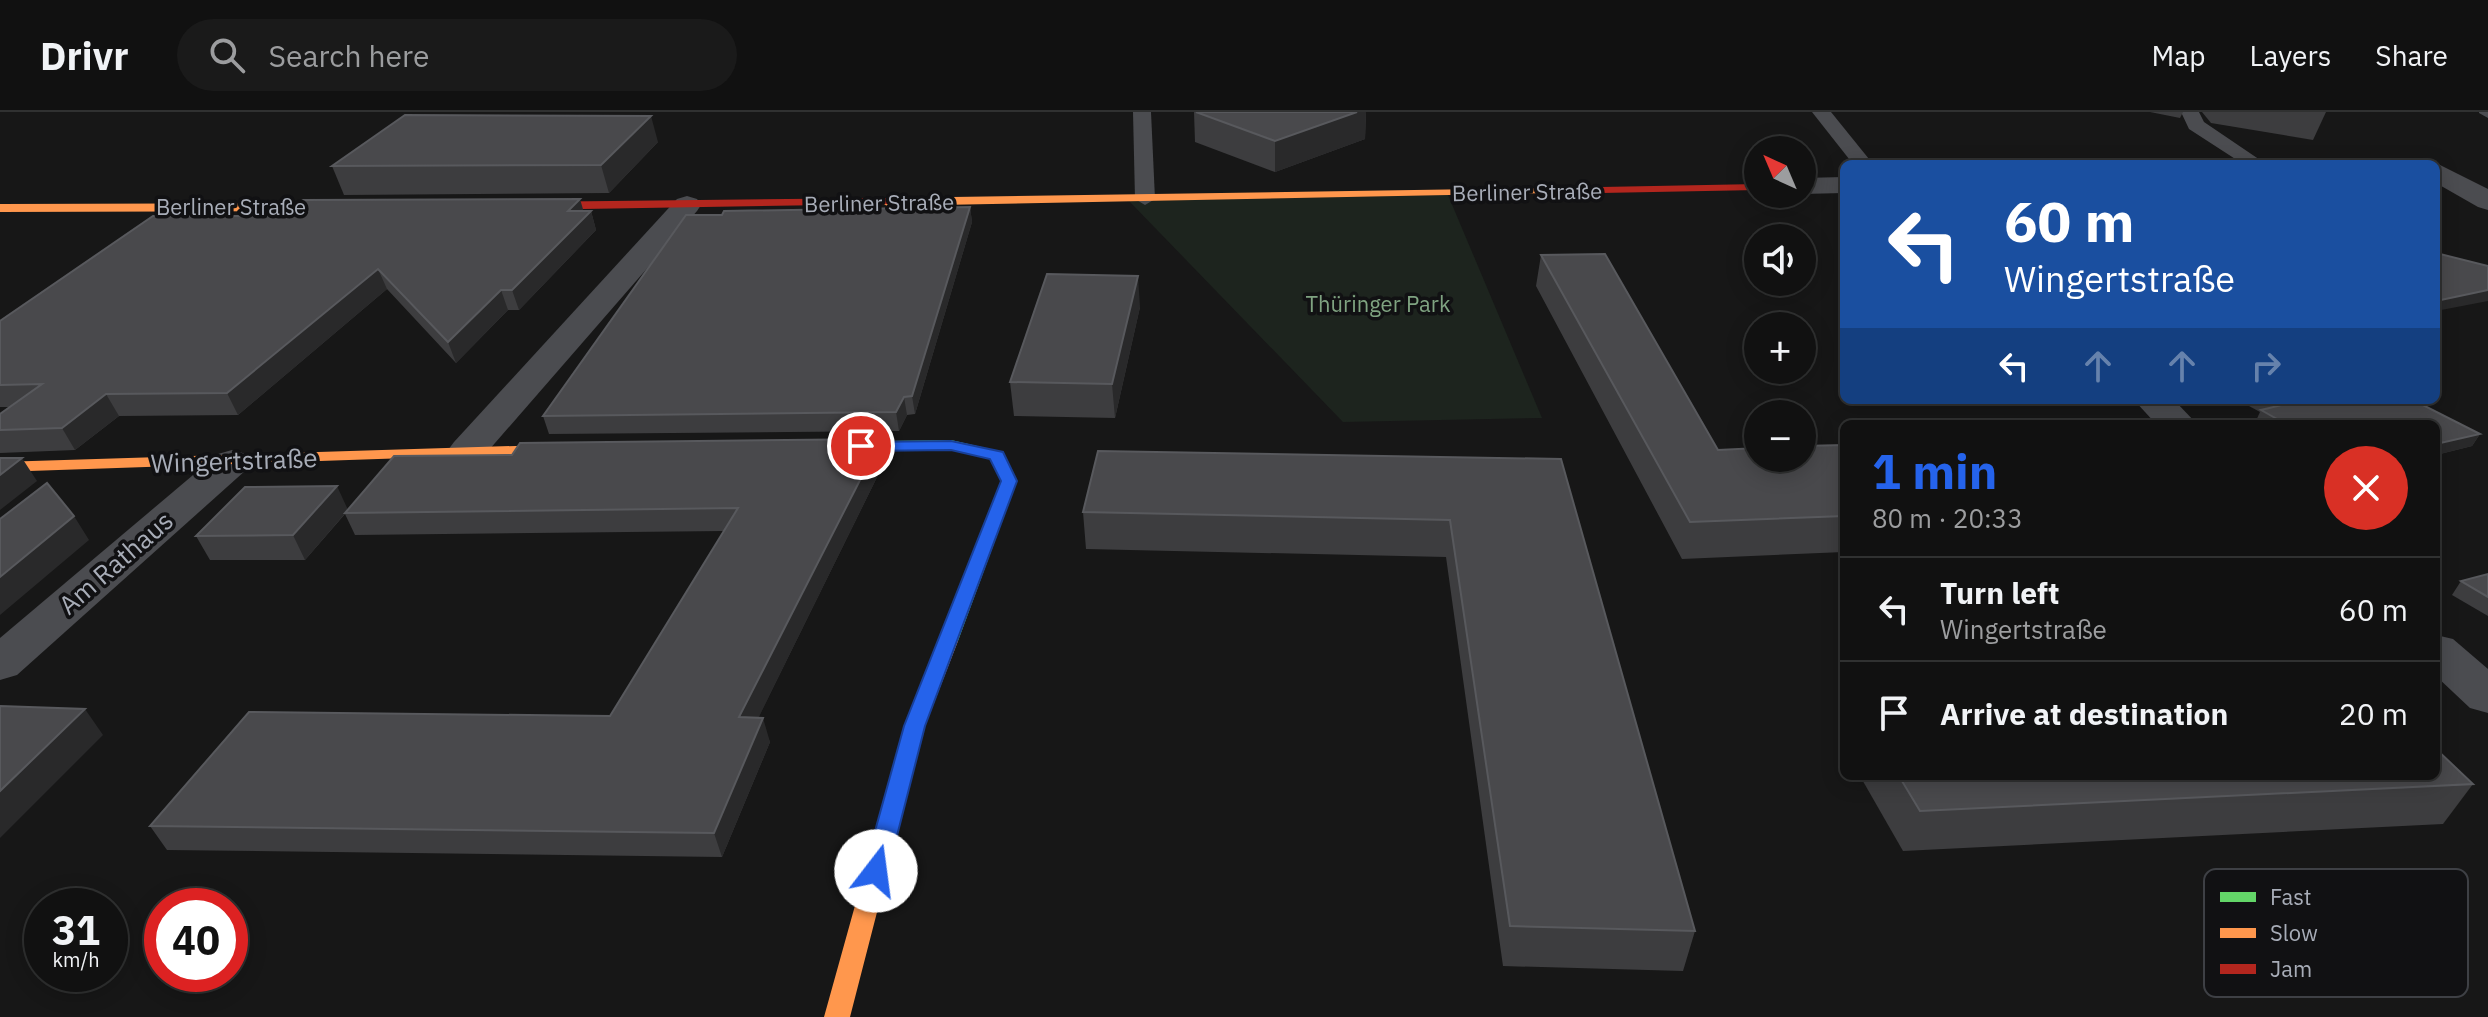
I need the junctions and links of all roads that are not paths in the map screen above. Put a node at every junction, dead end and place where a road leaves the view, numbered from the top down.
1 (1142, 112) edge
2 (1821, 112) edge
3 (2190, 112) edge
4 (1860, 160) edge
5 (2250, 160) edge
6 (2488, 168) edge
7 (2440, 170) edge
8 (2440, 172) edge
9 (1840, 185) edge
10 (1816, 186) edge
11 (1744, 187) edge
12 (1145, 199) junction
13 (2488, 201) edge
14 (687, 205) junction
15 (511, 206) edge
16 (369, 207) edge
17 (0, 208) edge
18 (2157, 404) edge
19 (2174, 420) edge
20 (795, 447) edge
21 (593, 449) edge
22 (468, 450) junction
23 (232, 462) junction
24 (0, 467) edge
25 (2440, 654) edge
26 (0, 664) edge
27 (2488, 696) edge
28 (837, 1017) edge

1 - 12 lane
2 - 4 lane
3 - 5 lane
6 - 7 street
8 - 13 street
9 - 10 street
11 - 12 street, Berliner Straße
12 - 14 street, Berliner Straße
14 - 15 street, Berliner Straße
14 - 22 street
16 - 17 street, Berliner Straße
18 - 19 street
20 - 28 street
21 - 22 street, Wingertstraße
22 - 23 street, Wingertstraße
23 - 24 street, Wingertstraße
23 - 26 street, Am Rathaus
25 - 27 street

